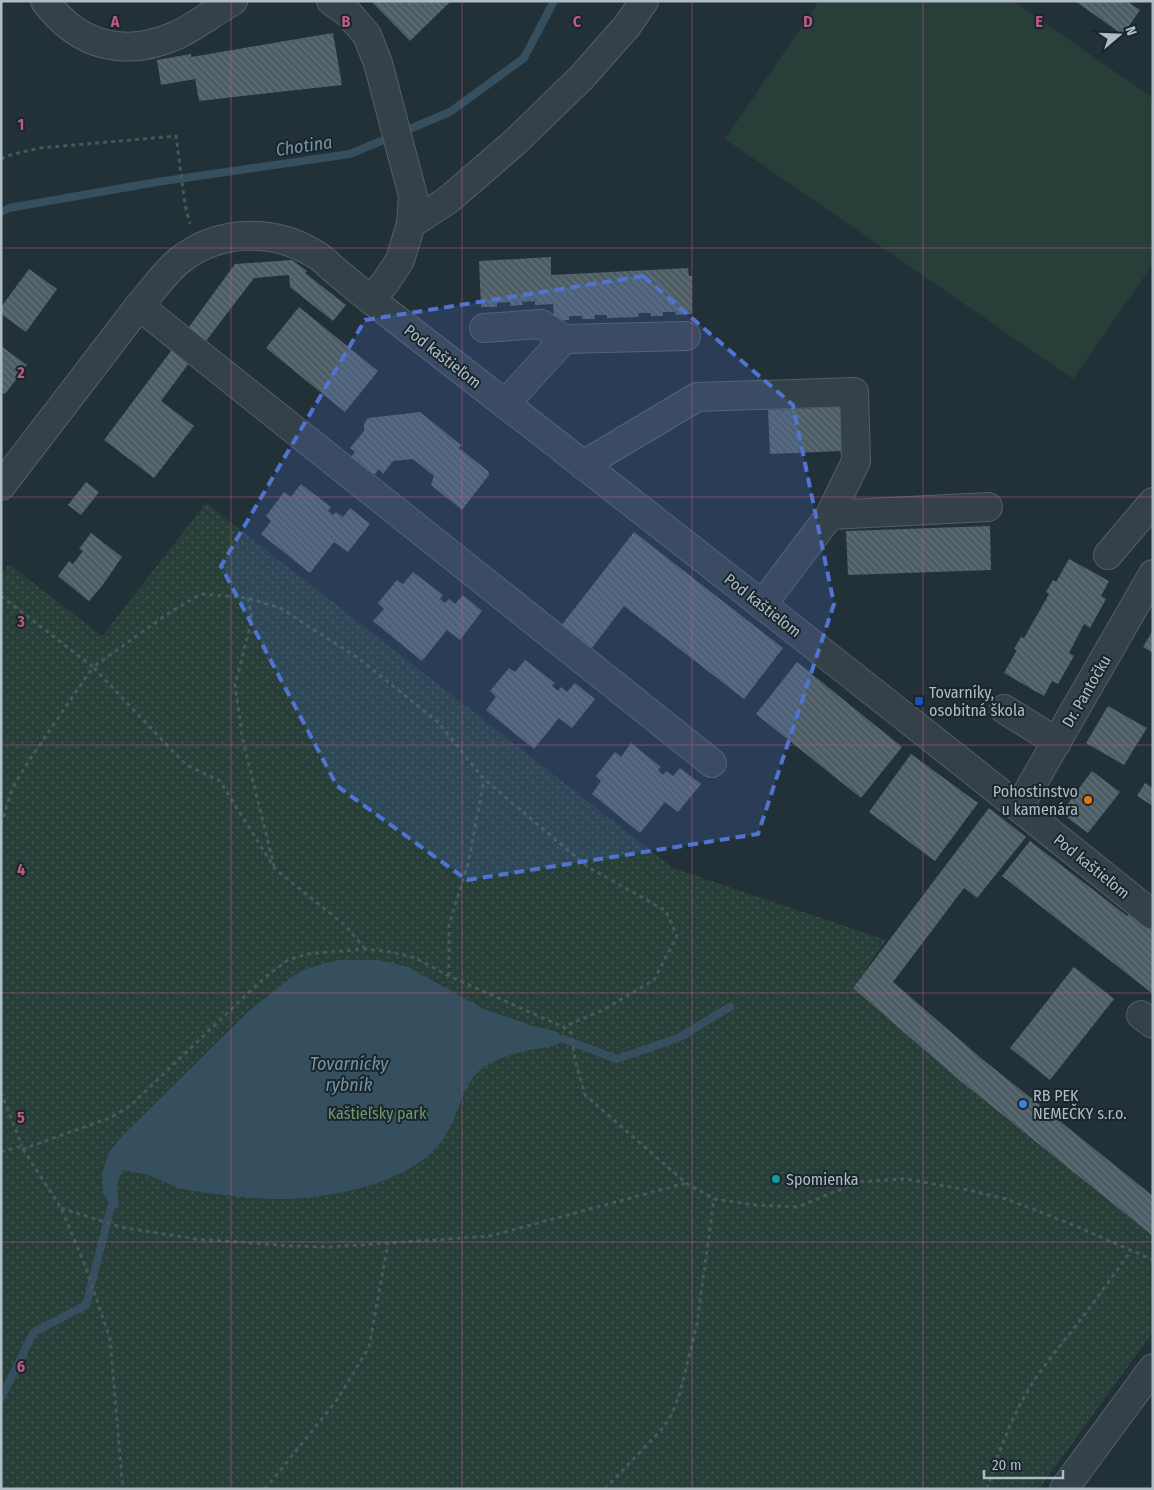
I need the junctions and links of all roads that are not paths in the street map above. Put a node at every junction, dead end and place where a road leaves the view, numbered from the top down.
1 (45, 1) edge
2 (233, 1) edge
3 (331, 1) edge
4 (644, 1) edge
5 (412, 224) junction
6 (370, 299) junction
7 (139, 306) junction
8 (484, 328) dead end
9 (686, 336) dead end
10 (564, 339) junction
11 (505, 404) junction
12 (583, 465) junction
13 (1, 486) edge
14 (1153, 502) edge
15 (988, 507) dead end
16 (830, 515) junction
17 (1108, 555) dead end
18 (1153, 574) edge
19 (762, 605) junction
20 (1004, 709) dead end
21 (1057, 742) junction
22 (712, 763) dead end
23 (1019, 807) junction
24 (1153, 915) edge
25 (1153, 1368) edge
26 (1064, 1489) edge

1 - 2 street
3 - 5 street
4 - 5 street
5 - 6 street
6 - 7 street, Pod kaštieľom
6 - 11 street, Pod kaštieľom
7 - 13 street, Pod kaštieľom
7 - 22 street
8 - 10 street
9 - 10 street
10 - 11 street
11 - 12 street, Pod kaštieľom
12 - 16 street
12 - 19 street, Pod kaštieľom
14 - 17 street
15 - 16 street
16 - 19 street
18 - 21 street, Dr. Pantočku
19 - 23 street, Pod kaštieľom
20 - 21 street
21 - 23 street, Dr. Pantočku
23 - 24 street, Pod kaštieľom
25 - 26 street

